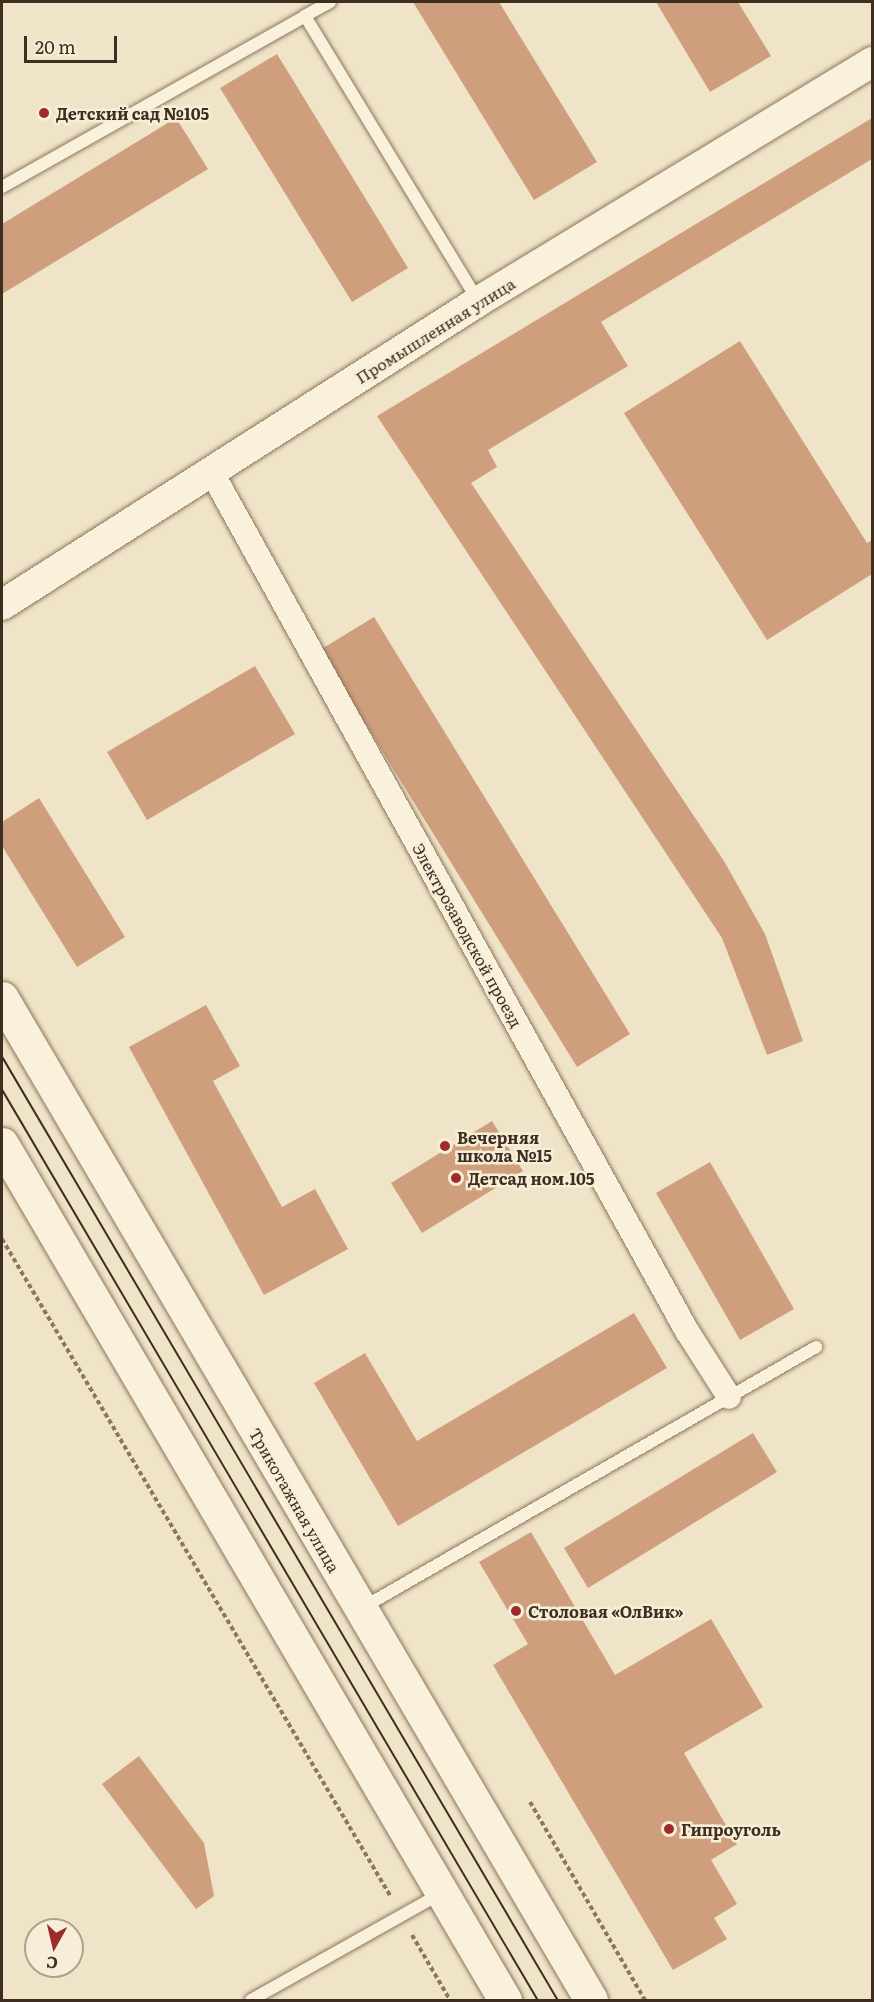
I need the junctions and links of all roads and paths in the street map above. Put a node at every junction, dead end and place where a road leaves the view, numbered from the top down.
1 (330, 2) edge
2 (305, 16) junction
3 (873, 62) edge
4 (2, 187) edge
5 (479, 302) junction
6 (211, 471) junction
7 (2, 605) edge
8 (2, 998) edge
9 (2, 1144) edge
10 (2, 1239) edge
11 (816, 1347) dead end
12 (729, 1397) junction
13 (360, 1610) junction
14 (530, 1802) dead end
15 (441, 1894) junction
16 (401, 1916) junction
17 (251, 2001) edge
18 (450, 2001) edge
19 (505, 2001) edge
20 (591, 2001) edge
21 (645, 2001) edge

1 - 2 lane
2 - 4 lane
2 - 5 lane
3 - 5 street, Промышленная улица
5 - 6 street, Промышленная улица
6 - 7 street, Промышленная улица
6 - 12 street, Электрозаводской проезд
8 - 13 main road, Трикотажная улица
9 - 15 main road
10 - 16 path
11 - 12 lane
12 - 13 lane
13 - 20 main road, Трикотажная улица
14 - 21 path
15 - 16 lane
15 - 19 main road
16 - 17 lane
16 - 18 path

